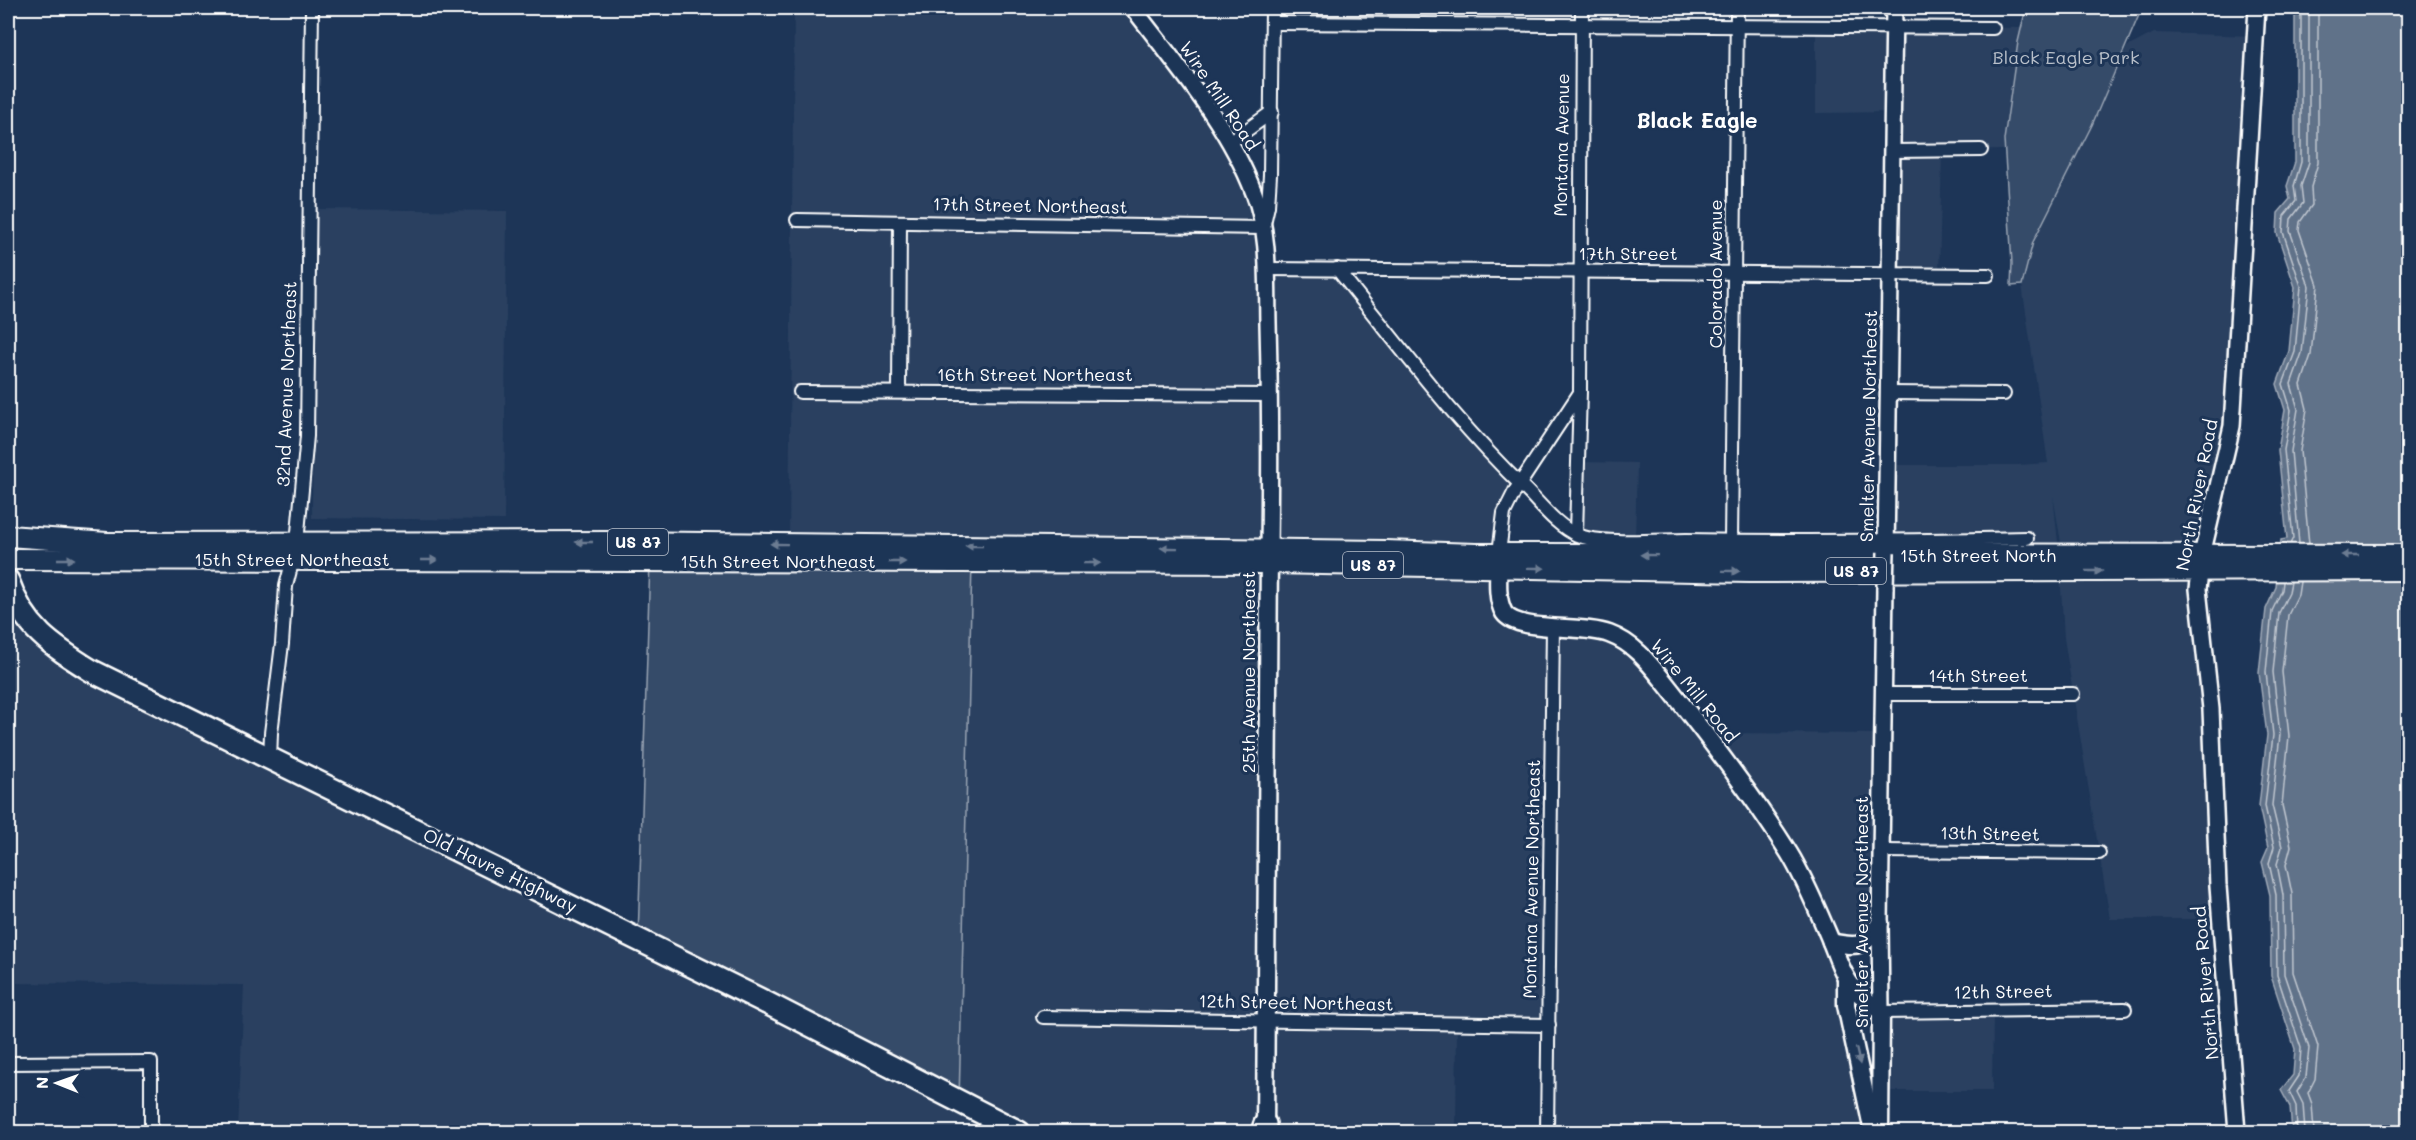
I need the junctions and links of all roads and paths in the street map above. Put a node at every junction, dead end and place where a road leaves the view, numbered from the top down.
1 (312, 8) edge
2 (1133, 8) edge
3 (1272, 8) edge
4 (1582, 8) edge
5 (1737, 8) edge
6 (1894, 8) edge
7 (2258, 8) edge
8 (1272, 22) junction
9 (1581, 24) junction
10 (1736, 25) junction
11 (1894, 26) junction
12 (1993, 28) dead end
13 (1272, 112) junction
14 (1230, 142) junction
15 (1981, 150) dead end
16 (1893, 151) junction
17 (1260, 213) joint
18 (797, 220) dead end
19 (900, 222) junction
20 (1263, 228) junction
21 (1267, 268) junction
22 (1337, 269) junction
23 (1734, 271) junction
24 (1579, 272) junction
25 (1890, 273) junction
26 (1988, 275) dead end
27 (1580, 391) junction
28 (800, 392) dead end
29 (898, 392) junction
30 (1888, 393) junction
31 (2004, 394) dead end
32 (1270, 395) junction
33 (1519, 484) junction
34 (1576, 534) junction
35 (8, 536) edge
36 (2027, 538) dead end
37 (1731, 541) junction
38 (1886, 547) junction
39 (295, 551) junction
40 (2409, 555) edge
41 (1269, 556) junction
42 (8, 559) edge
43 (1476, 560) joint
44 (1499, 560) junction
45 (2201, 563) junction
46 (2234, 563) junction
47 (2409, 570) edge
48 (8, 581) edge
49 (8, 607) edge
50 (29, 623) junction
51 (1553, 626) junction
52 (1883, 694) junction
53 (2073, 694) dead end
54 (270, 760) junction
55 (1881, 851) junction
56 (2099, 853) dead end
57 (1880, 923) junction
58 (1831, 942) junction
59 (1846, 978) junction
60 (2125, 1009) dead end
61 (1881, 1012) junction
62 (1043, 1017) dead end
63 (1266, 1021) junction
64 (1549, 1025) junction
65 (8, 1063) edge
66 (1264, 1130) edge
67 (152, 1132) edge
68 (1019, 1132) edge
69 (1547, 1132) edge
70 (1873, 1132) edge
71 (1880, 1132) edge
72 (2237, 1132) edge

1 - 39 street, 32nd Avenue Northeast
2 - 14 street, Wire Mill Road
3 - 8 street
4 - 9 street, Montana Avenue
5 - 10 street, Colorado Avenue
6 - 11 street, Smelter Avenue Northeast
7 - 45 street, North River Road
8 - 9 street
8 - 13 street
9 - 10 street
9 - 24 street, Montana Avenue
10 - 11 street
10 - 23 street, Colorado Avenue
11 - 12 street
11 - 16 street, Smelter Avenue Northeast
13 - 14 street
13 - 20 street
14 - 17 street, Wire Mill Road
15 - 16 street
16 - 25 street, Smelter Avenue Northeast
17 - 20 street, 25th Avenue Northeast
18 - 19 street, 17th Street Northeast
19 - 20 street, 17th Street Northeast
19 - 29 street
20 - 21 street, 25th Avenue Northeast
21 - 22 street, 17th Street
21 - 32 street, 25th Avenue Northeast
22 - 24 street, 17th Street
22 - 33 street
23 - 24 street, 17th Street
23 - 25 street, 17th Street
23 - 37 street, Colorado Avenue
24 - 27 street, Montana Avenue
25 - 26 street, 17th Street
25 - 30 street, Smelter Avenue Northeast
27 - 33 street
27 - 34 street, Montana Avenue
28 - 29 street, 16th Street Northeast
29 - 32 street, 16th Street Northeast
30 - 31 street
30 - 38 street, Smelter Avenue Northeast
32 - 41 street, 25th Avenue Northeast
33 - 34 street, 15th Street North
33 - 44 street, Wire Mill Road
34 - 37 street, 15th Street North
35 - 39 main road, 15th Street Northeast / US 87
36 - 38 street, 15th Street North
37 - 38 street, 15th Street North
38 - 52 street, Smelter Avenue Northeast, bridge
39 - 41 main road, 15th Street Northeast / US 87
42 -> 39 main road, 15th Street Northeast / US 87
39 - 54 street, 32nd Avenue Northeast
40 -> 46 main road, 15th Street North / US 87
41 - 43 main road, 15th Street Northeast / US 87
41 - 63 main road, 25th Avenue Northeast
43 - 44 main road, 15th Street North / US 87
44 - 45 main road, 15th Street North / US 87
44 - 51 main road, Wire Mill Road
45 - 46 main road, 15th Street North / US 87
45 - 72 street, North River Road
46 - 47 main road, 15th Street North / US 87
48 - 50 highway, Old Havre Highway
49 - 50 highway
50 - 54 highway, Old Havre Highway
51 - 58 main road, Wire Mill Road
51 - 64 street, Montana Avenue Northeast
52 - 53 street, 14th Street
52 - 55 street, Smelter Avenue Northeast
54 - 68 highway, Old Havre Highway
55 - 56 street, 13th Street
55 - 57 street, Smelter Avenue Northeast
57 - 58 main road
57 - 61 street, Smelter Avenue Northeast
58 - 59 main road, Wire Mill Road
59 - 61 main road, Wire Mill Road
59 -> 70 main road
60 - 61 street, 12th Street
61 - 71 main road, Smelter Avenue Northeast
62 - 63 street, 12th Street Northeast
63 - 64 street, 12th Street Northeast
63 - 66 main road, 25th Avenue Northeast
64 - 69 street, Montana Avenue Northeast
65 - 67 street

